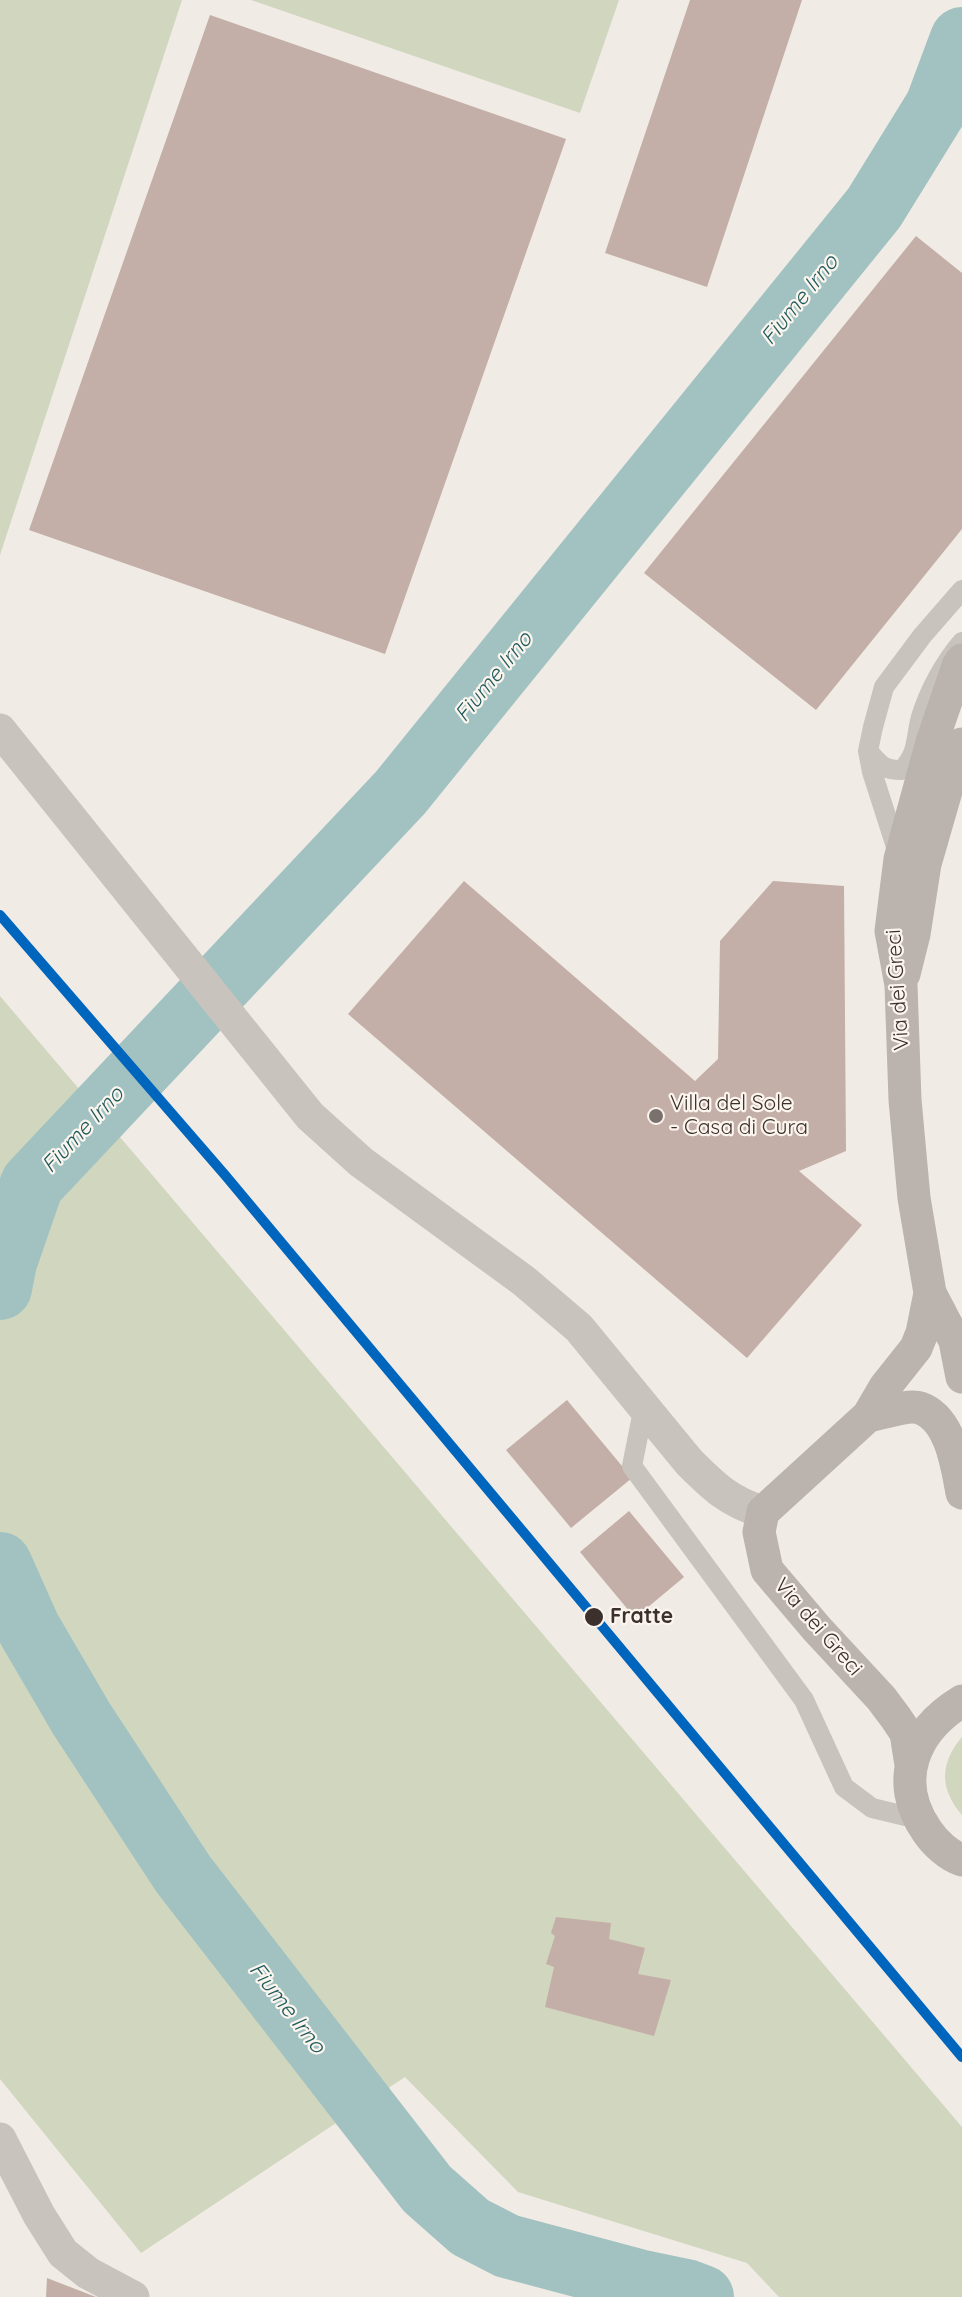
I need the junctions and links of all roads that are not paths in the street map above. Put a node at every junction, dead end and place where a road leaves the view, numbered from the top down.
1 (962, 590) edge
2 (962, 642) edge
3 (962, 660) edge
4 (0, 730) edge
5 (959, 750) edge
6 (867, 751) junction
7 (900, 859) junction
8 (901, 985) junction
9 (930, 1293) junction
10 (962, 1377) edge
11 (644, 1406) junction
12 (868, 1416) junction
13 (962, 1493) edge
14 (763, 1512) junction
15 (962, 1701) edge
16 (911, 1765) junction
17 (918, 1819) junction
18 (962, 1860) edge
19 (0, 2139) edge
20 (133, 2297) edge

1 - 6 lane
2 - 6 lane
3 - 7 main road, Via dei Greci
4 - 11 street
5 - 8 main road
6 - 7 lane
7 - 8 main road, Via dei Greci
8 - 9 main road, Via dei Greci
9 - 10 main road, Via dei Greci
9 - 12 main road, Via dei Greci
11 - 14 street
11 - 17 lane
12 - 13 main road
12 - 14 main road, Via dei Greci
14 - 16 main road, Via dei Greci
15 - 16 main road
16 - 17 main road
17 - 18 main road
19 - 20 street

